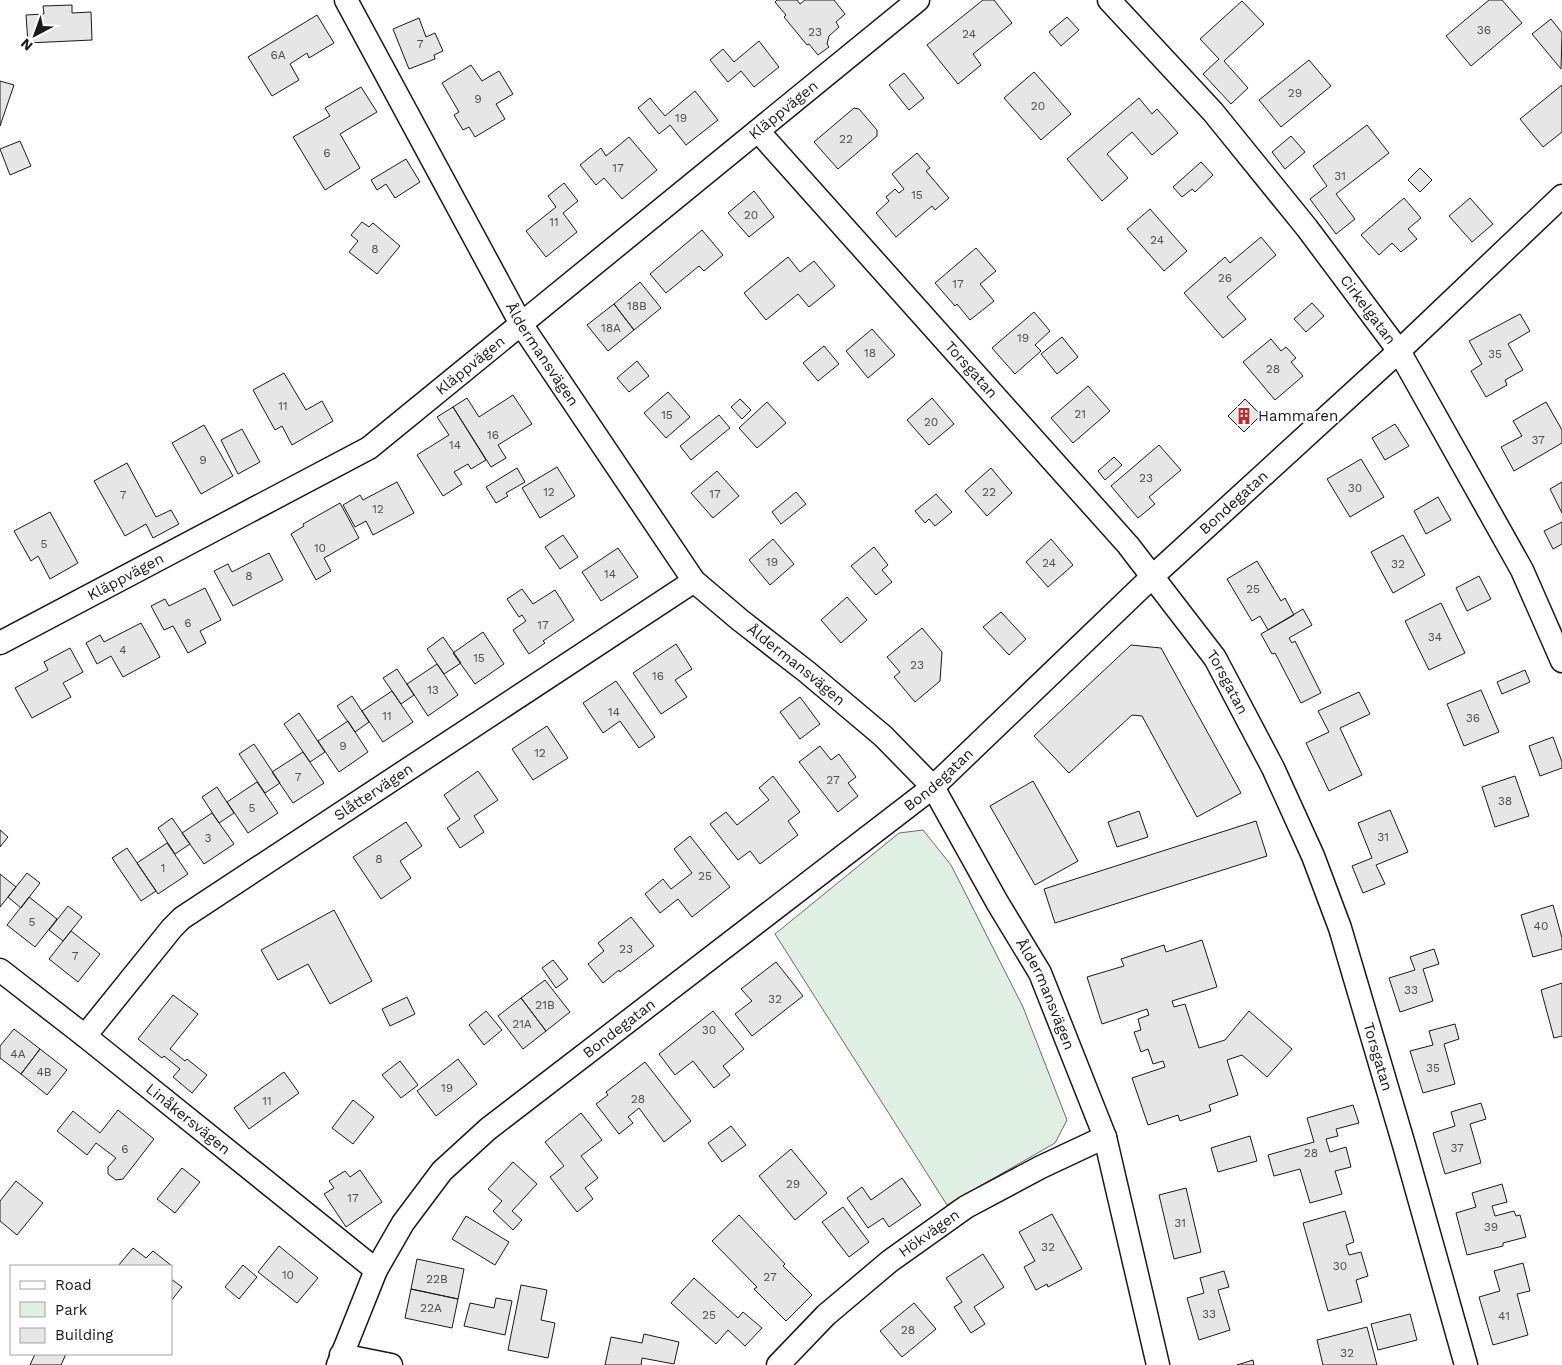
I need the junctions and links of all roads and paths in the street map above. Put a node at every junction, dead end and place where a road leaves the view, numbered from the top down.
1 (346, 0) edge
2 (918, 0) edge
3 (1109, 0) edge
4 (758, 132) junction
5 (1562, 196) edge
6 (521, 324) junction
7 (1399, 351) junction
8 (1153, 576) junction
9 (694, 581) junction
10 (0, 643) edge
11 (1562, 661) edge
12 (933, 787) junction
13 (0, 970) edge
14 (85, 1036) junction
15 (1105, 1137) junction
16 (376, 1270) junction
17 (340, 1360) edge
18 (391, 1365) edge
19 (778, 1365) edge
20 (1158, 1365) edge
21 (1466, 1365) edge

1 - 6 street, Åldermansvägen
2 - 4 street, Kläppvägen
3 - 7 street, Cirkelgatan
4 - 6 street, Kläppvägen
4 - 8 street, Torsgatan
5 - 7 street, Bondegatan
6 - 9 street, Åldermansvägen
6 - 10 street, Kläppvägen
7 - 8 street, Bondegatan
7 - 11 street, Cirkelgatan
8 - 12 street, Bondegatan
8 - 21 street, Torsgatan
9 - 12 street, Åldermansvägen
9 - 14 street, Slåttervägen
12 - 15 street, Åldermansvägen
12 - 16 street, Bondegatan
13 - 14 street, Linåkersvägen
14 - 16 street, Linåkersvägen
15 - 19 street, Hökvägen
15 - 20 street, Åldermansvägen
16 - 17 street, Bondegatan
17 - 18 street

